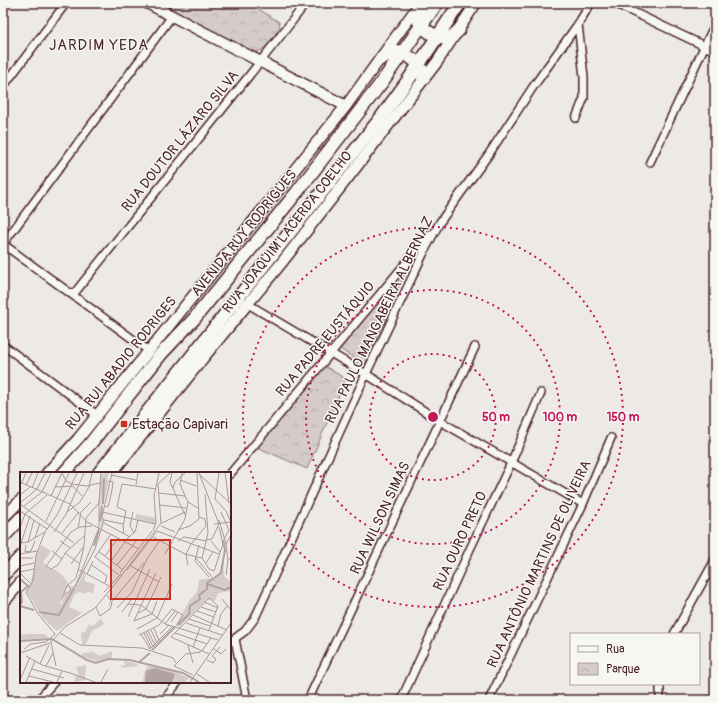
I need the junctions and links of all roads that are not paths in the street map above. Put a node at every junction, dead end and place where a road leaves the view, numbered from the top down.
1 (66, 3) edge
2 (147, 3) edge
3 (168, 3) edge
4 (306, 3) edge
5 (422, 3) edge
6 (437, 3) edge
7 (460, 3) edge
8 (476, 3) edge
9 (591, 3) edge
10 (614, 3) edge
11 (158, 8) junction
12 (172, 16) junction
13 (578, 24) junction
14 (715, 24) edge
15 (422, 26) junction
16 (458, 30) junction
17 (436, 37) junction
18 (705, 46) junction
19 (715, 51) edge
20 (403, 52) junction
21 (381, 59) junction
22 (261, 62) junction
23 (420, 64) junction
24 (423, 79) junction
25 (3, 87) edge
26 (346, 106) junction
27 (576, 118) dead end
28 (650, 162) dead end
29 (440, 222) junction
30 (3, 244) edge
31 (73, 296) junction
32 (248, 304) junction
33 (3, 345) edge
34 (475, 347) dead end
35 (149, 351) junction
36 (331, 352) junction
37 (366, 374) junction
38 (541, 394) dead end
39 (97, 415) junction
40 (440, 421) junction
41 (611, 438) dead end
42 (511, 462) junction
43 (48, 472) edge
44 (65, 472) edge
45 (100, 472) edge
46 (113, 472) edge
47 (231, 473) edge
48 (20, 501) edge
49 (582, 504) junction
50 (3, 518) edge
51 (20, 519) edge
52 (3, 537) edge
53 (20, 558) edge
54 (715, 560) edge
55 (9, 568) edge
56 (20, 583) edge
57 (3, 603) edge
58 (675, 633) edge
59 (232, 641) edge
60 (53, 683) edge
61 (177, 683) edge
62 (660, 685) edge
63 (38, 700) edge
64 (164, 700) edge
65 (247, 700) edge
66 (308, 700) edge
67 (401, 700) edge
68 (489, 700) edge
69 (660, 700) edge

1 - 25 street
2 - 11 street
3 - 11 street
4 - 22 street, RUA DOUTOR LÁZARO SILVA
5 - 15 main road
5 - 21 street, RUA RUI ABADIO RODRIGES
6 - 15 main road, AVENIDA RUY RODRIGUES
7 - 17 main road
8 - 16 street, RUA JOAQUIM LACERDA COELHO
9 - 13 street, RUA PAULO MANGABEIRA ALBERNAZ
10 - 18 street
11 - 12 street
12 - 22 street
12 - 30 street
13 - 27 street
13 - 29 street, RUA PAULO MANGABEIRA ALBERNAZ
14 - 18 street
15 - 17 main road
15 - 20 main road, AVENIDA RUY RODRIGUES
16 - 17 main road
16 - 24 street, RUA JOAQUIM LACERDA COELHO
17 - 23 main road
18 - 19 street
18 - 28 street
20 - 21 main road
20 - 23 main road
20 - 44 main road, AVENIDA RUY RODRIGUES
21 - 26 street, RUA RUI ABADIO RODRIGES
22 - 26 street
22 - 31 street, RUA DOUTOR LÁZARO SILVA
23 - 24 main road
23 - 45 main road
24 - 32 street, RUA JOAQUIM LACERDA COELHO
26 - 35 street, RUA RUI ABADIO RODRIGES
29 - 36 street, RUA PADRE EUSTÁQUIO
29 - 37 street, RUA PAULO MANGABEIRA ALBERNAZ
30 - 31 street
31 - 35 street
32 - 36 street
32 - 46 street, RUA JOAQUIM LACERDA COELHO
33 - 39 street
34 - 40 street, RUA WILSON SIMAS
35 - 39 street, RUA RUI ABADIO RODRIGES
36 - 37 street
36 - 47 street, RUA PADRE EUSTÁQUIO
37 - 40 street
37 - 59 street, RUA PAULO MANGABEIRA ALBERNAZ
38 - 42 street, RUA OURO PRETO
39 - 43 street, RUA RUI ABADIO RODRIGES
40 - 42 street
40 - 66 street, RUA WILSON SIMAS
41 - 49 street, RUA ANTÔNIO MARTINS DE OLIVEIRA
42 - 49 street
42 - 67 street, RUA OURO PRETO
48 - 50 street
49 - 68 street, RUA ANTÔNIO MARTINS DE OLIVEIRA
51 - 52 main road
53 - 55 main road
54 - 58 street
56 - 57 street
59 - 65 street
60 - 63 street
61 - 64 street
62 - 69 street

